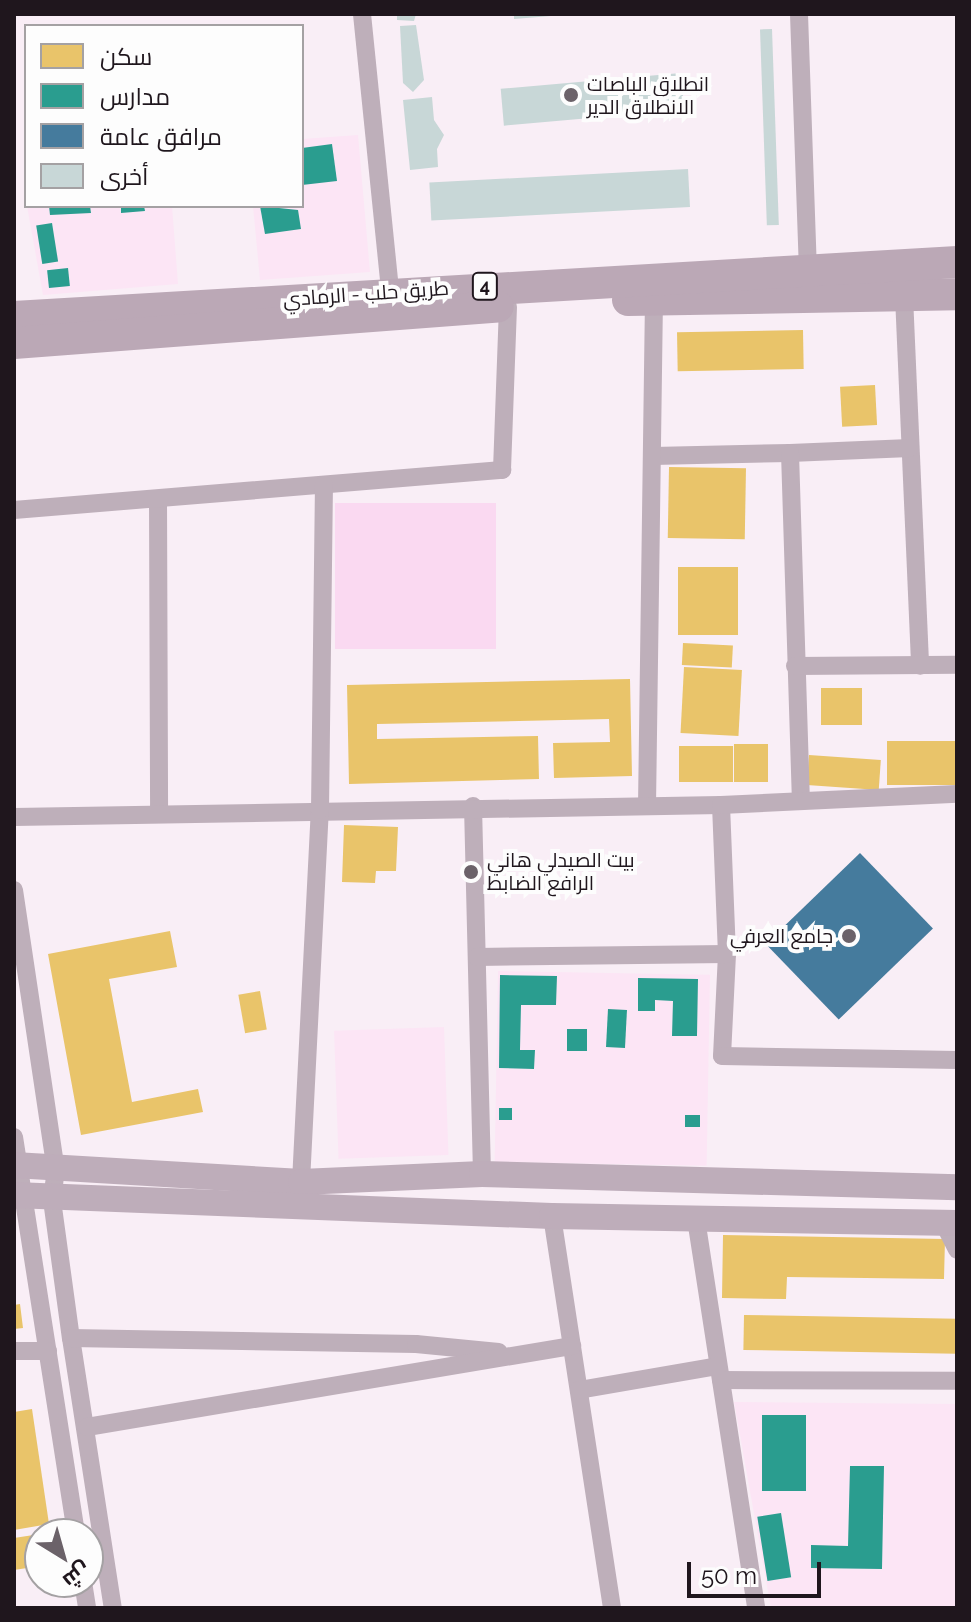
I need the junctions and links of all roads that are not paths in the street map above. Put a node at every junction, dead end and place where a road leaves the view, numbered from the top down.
1 (362, 14) edge
2 (799, 14) edge
3 (957, 262) edge
4 (808, 267) junction
5 (390, 292) junction
6 (957, 294) edge
7 (904, 296) junction
8 (654, 298) junction
9 (508, 307) junction
10 (14, 317) edge
11 (14, 343) edge
12 (910, 448) junction
13 (790, 453) junction
14 (653, 456) junction
15 (324, 485) junction
16 (158, 499) junction
17 (14, 510) edge
18 (957, 665) edge
19 (795, 666) junction
20 (920, 666) junction
21 (957, 794) edge
22 (801, 799) junction
23 (721, 805) junction
24 (473, 806) junction
25 (647, 806) junction
26 (320, 810) junction
27 (159, 814) junction
28 (14, 817) edge
29 (14, 890) edge
30 (727, 954) junction
31 (477, 957) junction
32 (957, 1060) edge
33 (14, 1137) edge
34 (16, 1166) edge
35 (56, 1170) junction
36 (482, 1174) junction
37 (301, 1182) junction
38 (957, 1187) edge
39 (18, 1195) edge
40 (52, 1200) junction
41 (552, 1216) junction
42 (696, 1219) junction
43 (950, 1222) edge
44 (957, 1250) edge
45 (71, 1338) junction
46 (572, 1346) junction
47 (14, 1351) edge
48 (48, 1351) junction
49 (518, 1354) junction
50 (720, 1373) junction
51 (957, 1381) edge
52 (579, 1390) junction
53 (87, 1427) junction
54 (74, 1518) edge
55 (113, 1608) edge
56 (612, 1608) edge
57 (756, 1608) edge

1 - 5 street
2 - 4 street
3 - 4 highway, طريق حلب - الرمادي / 4
4 - 5 highway, طريق حلب - الرمادي / 4
5 - 10 highway, طريق حلب - الرمادي / 4
6 - 7 highway, طريق حلب - الرمادي / 4
7 - 8 highway, طريق حلب - الرمادي / 4
7 - 12 street
8 - 9 highway, طريق حلب - الرمادي / 4
8 - 14 street
9 - 11 highway, طريق حلب - الرمادي / 4
9 - 15 street
12 - 13 street
12 - 20 street
13 - 14 street
13 - 19 street
14 - 25 street
15 - 16 street
15 - 26 street
16 - 17 street
16 - 27 street
18 - 20 street
19 - 20 street
19 - 22 street
21 - 22 street
22 - 23 street
23 - 25 street
23 - 30 street
24 - 25 street
24 - 26 street
24 - 31 street
26 - 27 street
26 - 37 street
27 - 28 street
29 - 35 street
30 - 31 street
30 - 32 street
31 - 36 street
33 - 34 street
34 - 35 street
34 - 39 street
35 - 37 street
35 - 40 street
36 - 37 street
36 - 38 street
39 - 40 street
39 - 48 street
40 - 41 street
40 - 45 street
41 - 42 street
41 - 46 street
42 - 43 street
42 - 50 street
43 - 44 street
45 - 49 street
45 - 53 street
46 - 49 street
46 - 52 street
47 - 48 street
48 - 54 street
49 - 53 street
50 - 51 street
50 - 52 street
50 - 57 street
52 - 56 street
53 - 55 street

